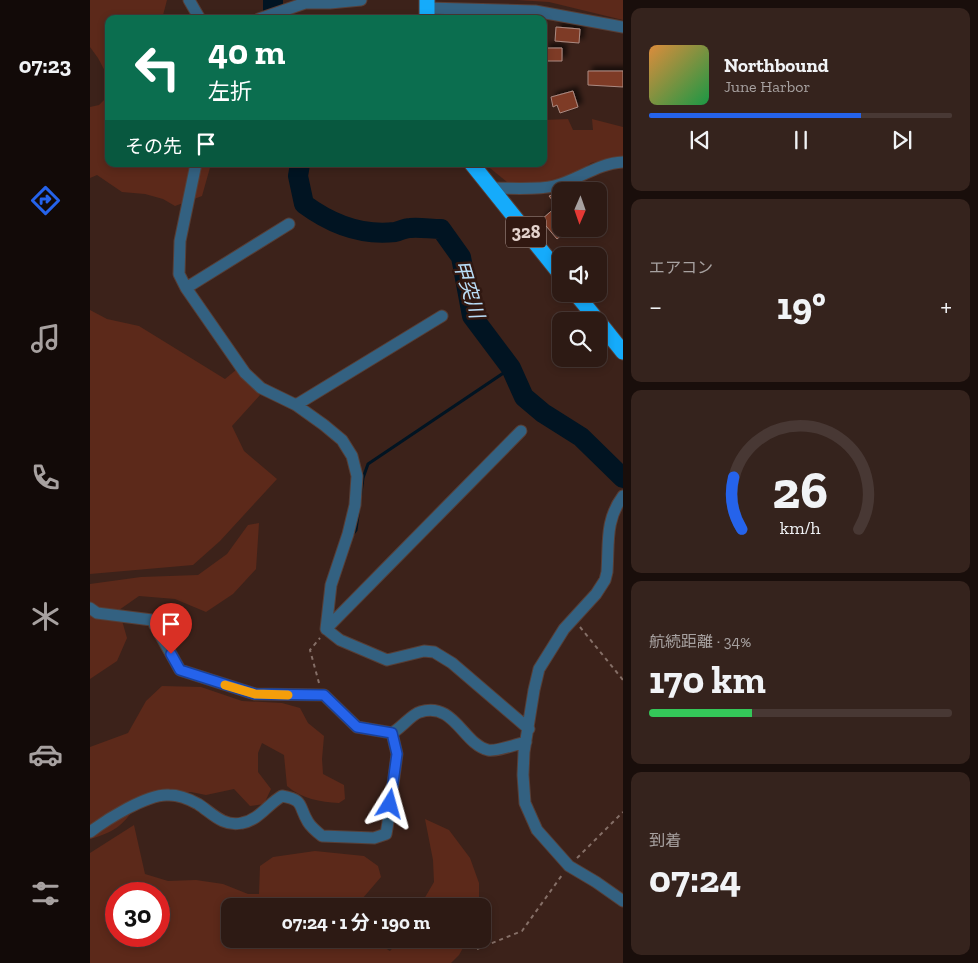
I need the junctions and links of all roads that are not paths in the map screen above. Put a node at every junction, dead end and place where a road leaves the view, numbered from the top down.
1 (188, 0) edge
2 (361, 0) edge
3 (427, 9) edge
4 (197, 15) edge
5 (271, 15) edge
6 (623, 27) edge
7 (623, 162) edge
8 (195, 167) edge
9 (474, 167) edge
10 (492, 188) junction
11 (289, 224) dead end
12 (552, 264) edge
13 (186, 288) junction
14 (582, 302) edge
15 (590, 312) edge
16 (442, 316) dead end
17 (607, 333) edge
18 (623, 352) edge
19 (296, 405) junction
20 (521, 431) dead end
21 (623, 496) edge
22 (90, 608) edge
23 (326, 629) junction
24 (529, 728) junction
25 (392, 733) junction
26 (526, 742) junction
27 (90, 832) edge
28 (623, 901) edge

1 - 4 street
2 - 5 street
3 - 6 street
7 - 10 street
8 - 13 street
9 - 10 highway, 328
10 - 12 highway, 328
11 - 13 street
13 - 19 street
14 - 15 highway
16 - 19 street
17 - 18 highway
19 - 23 street
20 - 23 street
21 - 24 street
22 - 25 street
23 - 24 street
24 - 26 street
25 - 26 street
25 - 27 street
26 - 28 street

